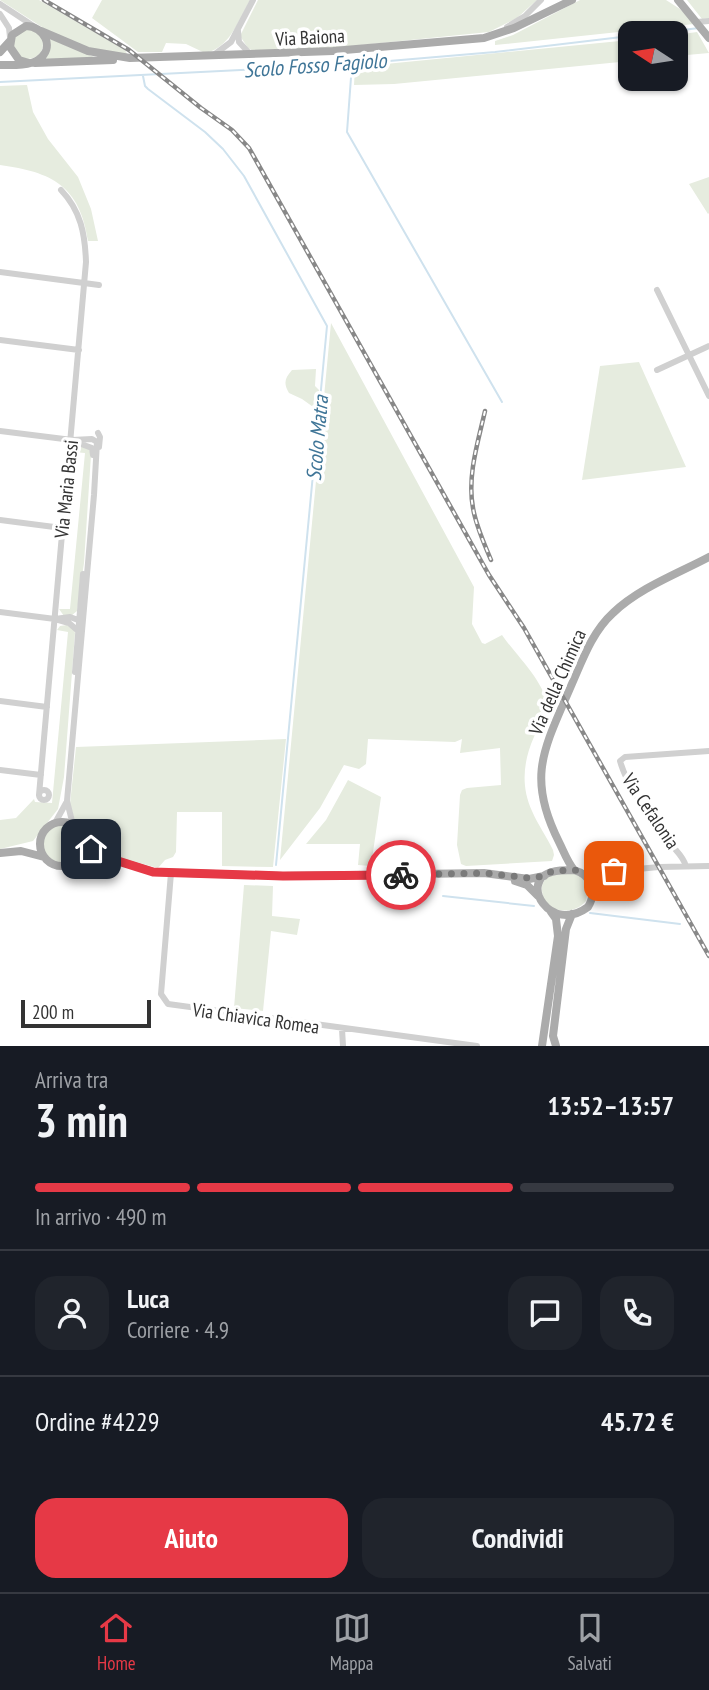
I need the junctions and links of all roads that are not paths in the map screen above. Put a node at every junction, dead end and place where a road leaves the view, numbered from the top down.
1 (254, 0) edge
2 (541, 0) edge
3 (566, 1) edge
4 (678, 1) edge
5 (0, 4) edge
6 (0, 14) edge
7 (709, 21) edge
8 (699, 25) junction
9 (39, 29) junction
10 (238, 29) junction
11 (492, 36) junction
12 (709, 38) edge
13 (10, 41) junction
14 (0, 52) edge
15 (253, 55) junction
16 (207, 57) junction
17 (130, 58) junction
18 (31, 63) junction
19 (0, 65) edge
20 (61, 190) dead end
21 (0, 272) edge
22 (85, 283) junction
23 (99, 285) dead end
24 (657, 290) dead end
25 (0, 340) edge
26 (709, 346) edge
27 (79, 351) junction
28 (690, 355) junction
29 (657, 370) dead end
30 (709, 396) edge
31 (0, 431) edge
32 (72, 440) junction
33 (90, 442) junction
34 (92, 507) junction
35 (0, 520) edge
36 (62, 528) junction
37 (88, 554) junction
38 (709, 557) edge
39 (86, 584) junction
40 (0, 612) edge
41 (79, 616) junction
42 (55, 619) junction
43 (70, 620) junction
44 (77, 630) junction
45 (79, 658) junction
46 (76, 688) junction
47 (0, 701) edge
48 (47, 707) junction
49 (709, 751) edge
50 (0, 769) edge
51 (41, 775) junction
52 (40, 795) dead end
53 (66, 801) junction
54 (55, 822) junction
55 (73, 825) junction
56 (555, 837) junction
57 (41, 838) junction
58 (84, 843) junction
59 (21, 851) junction
60 (0, 853) edge
61 (99, 855) junction
62 (44, 857) junction
63 (75, 861) junction
64 (686, 866) junction
65 (709, 866) edge
66 (630, 869) junction
67 (574, 870) junction
68 (171, 873) junction
69 (548, 874) junction
70 (584, 874) junction
71 (495, 875) junction
72 (593, 894) junction
73 (539, 896) junction
74 (551, 912) junction
75 (572, 914) junction
76 (342, 1029) junction
77 (426, 1043) edge
78 (343, 1046) edge
79 (477, 1046) edge
80 (542, 1046) edge
81 (555, 1046) edge

1 - 10 street
2 - 11 street, Via Baiona
3 - 11 main road, Via Baiona
4 - 8 main road
5 - 9 street, Via Baiona
6 - 13 street
7 - 8 street
8 - 12 main road
9 - 13 main road
9 - 17 main road, Via Baiona
9 - 18 main road
10 - 15 street
10 - 16 street
11 - 15 main road, Via Baiona
13 - 14 main road
13 - 18 main road
15 - 16 main road, Via Baiona
16 - 17 main road, Via Baiona
17 - 18 main road, Via Baiona
18 - 19 main road, Via Baiona
20 - 22 street, Via Maria Bassi
21 - 22 street
22 - 23 street
22 - 27 street, Via Maria Bassi
24 - 28 street
25 - 27 street
26 - 28 street
27 - 32 street, Via Maria Bassi
28 - 29 street
28 - 30 street
31 - 32 street
32 - 33 street
32 - 36 street, Via Maria Bassi
33 - 34 street
33 - 34 street
34 - 37 street
35 - 36 street
36 - 42 street, Via Maria Bassi
37 - 39 street
37 - 41 street
38 - 56 main road, Via della Chimica
39 - 41 street
39 - 45 street
40 - 42 street
41 - 43 street
41 - 44 street
41 - 45 street
42 - 43 street
42 - 48 street, Via Maria Bassi
43 - 44 street
44 - 46 street
45 - 46 street
46 - 53 street
47 - 48 street
48 - 51 street, Via Maria Bassi
49 - 64 street, Via Cefalonia
50 - 51 street
51 - 52 street, Via Maria Bassi
53 - 54 street
53 - 55 street
54 - 55 main road
54 - 57 main road
55 - 58 main road
56 - 67 main road, Via della Chimica
56 - 69 main road, Via della Chimica
57 - 59 main road
57 - 62 main road
58 - 61 main road
58 - 63 main road
59 - 60 main road
59 - 62 main road
61 - 63 main road
61 - 68 main road
62 - 63 main road
64 - 65 street
64 - 66 street
66 - 70 street
66 - 72 street
67 - 69 main road
67 - 70 main road
68 - 71 main road
68 - 76 street, Via Chiavica Romea
69 - 71 main road
69 - 73 main road
70 - 72 main road
71 - 73 main road
72 - 75 main road
73 - 74 main road
74 - 75 main road
74 - 80 main road
75 - 81 main road
76 - 77 street, Via Chiavica Romea
76 - 78 street
77 - 79 street, Via Chiavica Romea
80 - 81 main road

